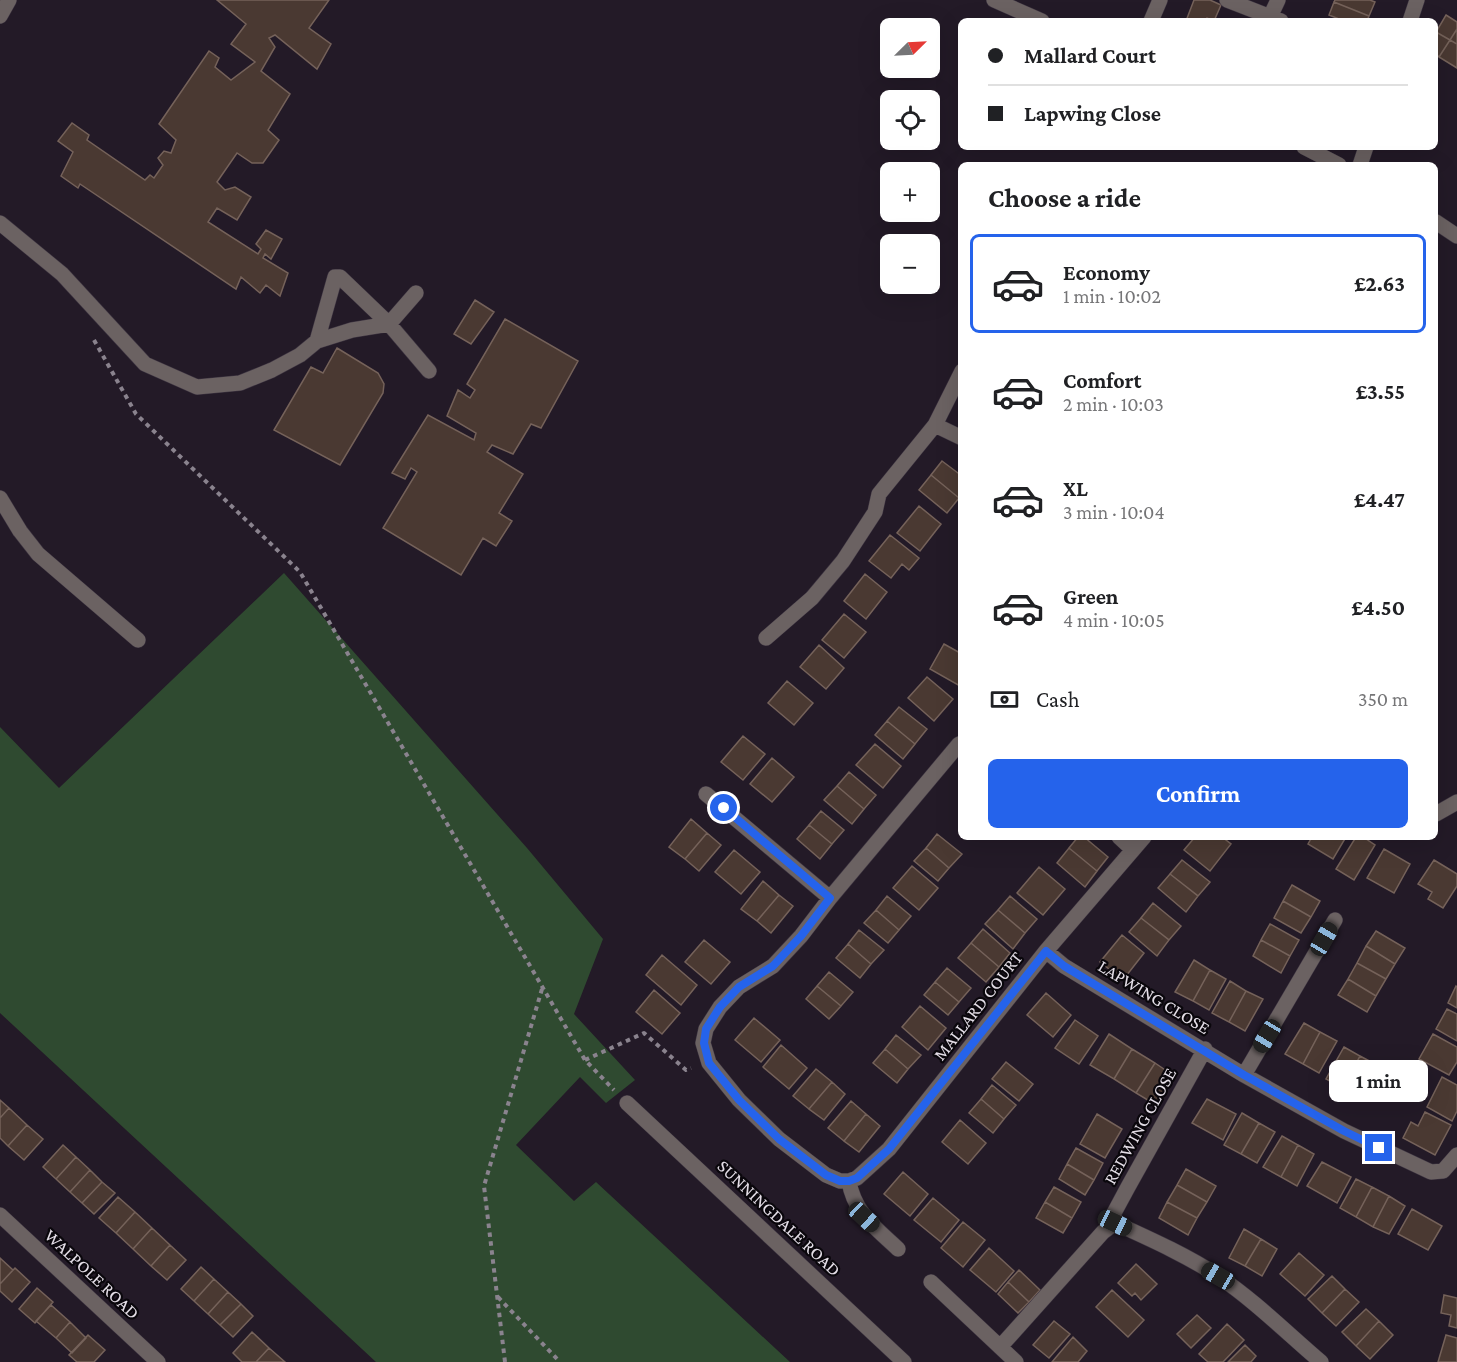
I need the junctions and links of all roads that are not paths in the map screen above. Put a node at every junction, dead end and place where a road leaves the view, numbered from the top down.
1 (9, 0) edge
2 (994, 0) edge
3 (1160, 0) edge
4 (1227, 0) edge
5 (1278, 0) edge
6 (1417, 0) edge
7 (0, 16) edge
8 (1035, 18) edge
9 (1152, 18) edge
10 (1273, 18) edge
11 (1276, 18) edge
12 (1411, 18) edge
13 (1310, 150) edge
14 (1333, 162) edge
15 (0, 223) edge
16 (1438, 223) edge
17 (1457, 236) edge
18 (416, 293) dead end
19 (389, 324) junction
20 (317, 341) junction
21 (429, 370) dead end
22 (958, 379) edge
23 (935, 425) junction
24 (958, 436) edge
25 (0, 498) edge
26 (766, 638) dead end
27 (138, 640) dead end
28 (958, 744) edge
29 (706, 794) dead end
30 (1457, 801) edge
31 (1438, 813) edge
32 (1122, 840) edge
33 (1141, 840) edge
34 (1133, 850) junction
35 (830, 898) junction
36 (1335, 920) dead end
37 (1046, 951) junction
38 (1205, 1049) junction
39 (1244, 1075) junction
40 (627, 1103) road end
41 (1457, 1155) edge
42 (849, 1181) junction
43 (0, 1215) edge
44 (1115, 1223) junction
45 (898, 1249) dead end
46 (931, 1282) dead end
47 (1000, 1347) junction
48 (158, 1362) edge
49 (904, 1362) edge
50 (1016, 1362) edge
51 (1321, 1362) edge

1 - 7 street
2 - 8 street
3 - 9 street
4 - 10 street
5 - 11 street
6 - 12 street
13 - 14 street
15 - 20 street
16 - 17 street
18 - 19 street
19 - 20 street
19 - 20 street
19 - 21 street
22 - 23 street
23 - 24 street
23 - 26 street
25 - 27 street
28 - 35 street
29 - 35 street
30 - 31 street
32 - 34 street
33 - 34 street, MALLARD COURT
34 - 37 street, MALLARD COURT
35 - 42 street
36 - 39 street
37 - 38 street, LAPWING CLOSE
37 - 42 street, MALLARD COURT
38 - 39 street, LAPWING CLOSE
38 - 44 street, REDWING CLOSE
39 - 41 street, LAPWING CLOSE
40 - 49 street, SUNNINGDALE ROAD
42 - 45 street
43 - 48 street, WALPOLE ROAD
44 - 47 street, REDWING CLOSE
44 - 51 street
46 - 47 street
47 - 50 street

